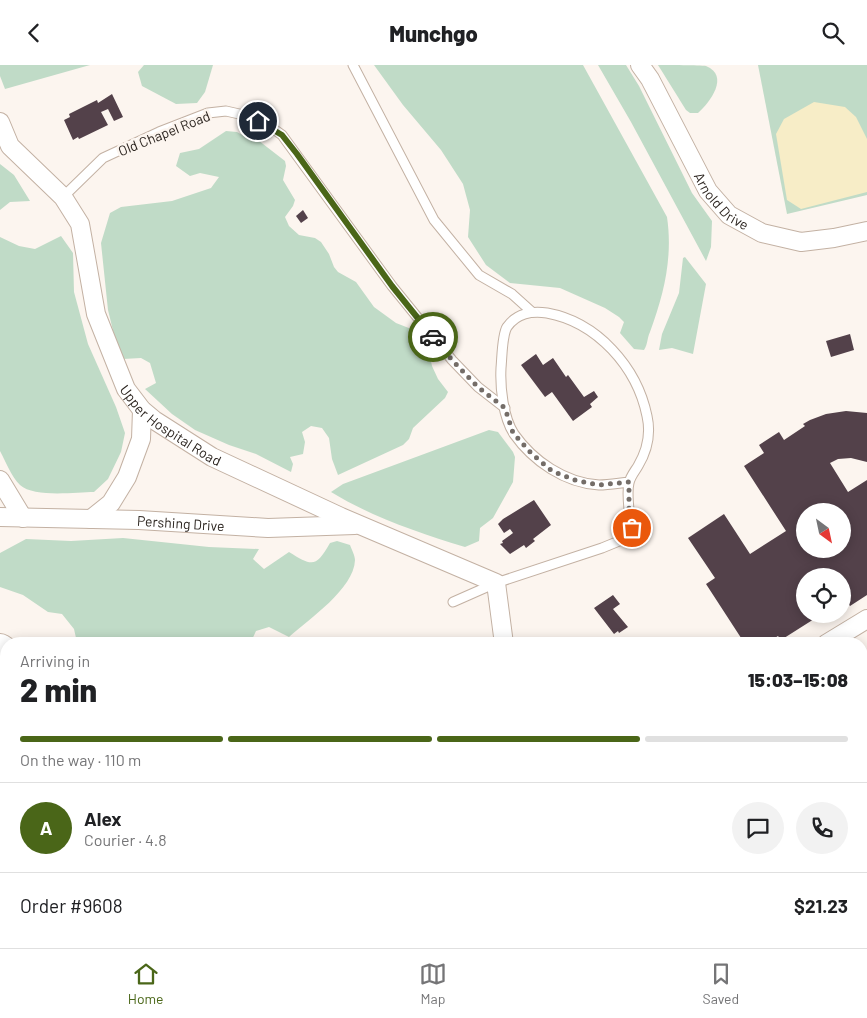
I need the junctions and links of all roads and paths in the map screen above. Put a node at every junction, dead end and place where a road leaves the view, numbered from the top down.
1 (353, 65) edge
2 (640, 65) edge
3 (0, 122) edge
4 (63, 197) junction
5 (867, 231) edge
6 (532, 312) junction
7 (505, 408) junction
8 (142, 410) junction
9 (0, 480) edge
10 (629, 482) junction
11 (0, 517) edge
12 (23, 518) junction
13 (91, 519) junction
14 (363, 525) junction
15 (496, 583) junction
16 (453, 602) dead end
17 (867, 619) edge
18 (503, 637) edge
19 (837, 637) edge

1 - 6 lane
2 - 5 street, Arnold Drive
3 - 4 street, Upper Hospital Road
4 - 7 lane, Old Chapel Road
4 - 8 street, Upper Hospital Road
6 - 7 lane
6 - 10 lane
7 - 10 lane
8 - 13 street
8 - 14 street, Upper Hospital Road
9 - 12 street
10 - 15 lane
11 - 12 street, Pershing Drive
12 - 13 street, Pershing Drive
13 - 14 street, Pershing Drive
14 - 15 street, Upper Hospital Road
15 - 16 lane
15 - 18 street
17 - 19 street

